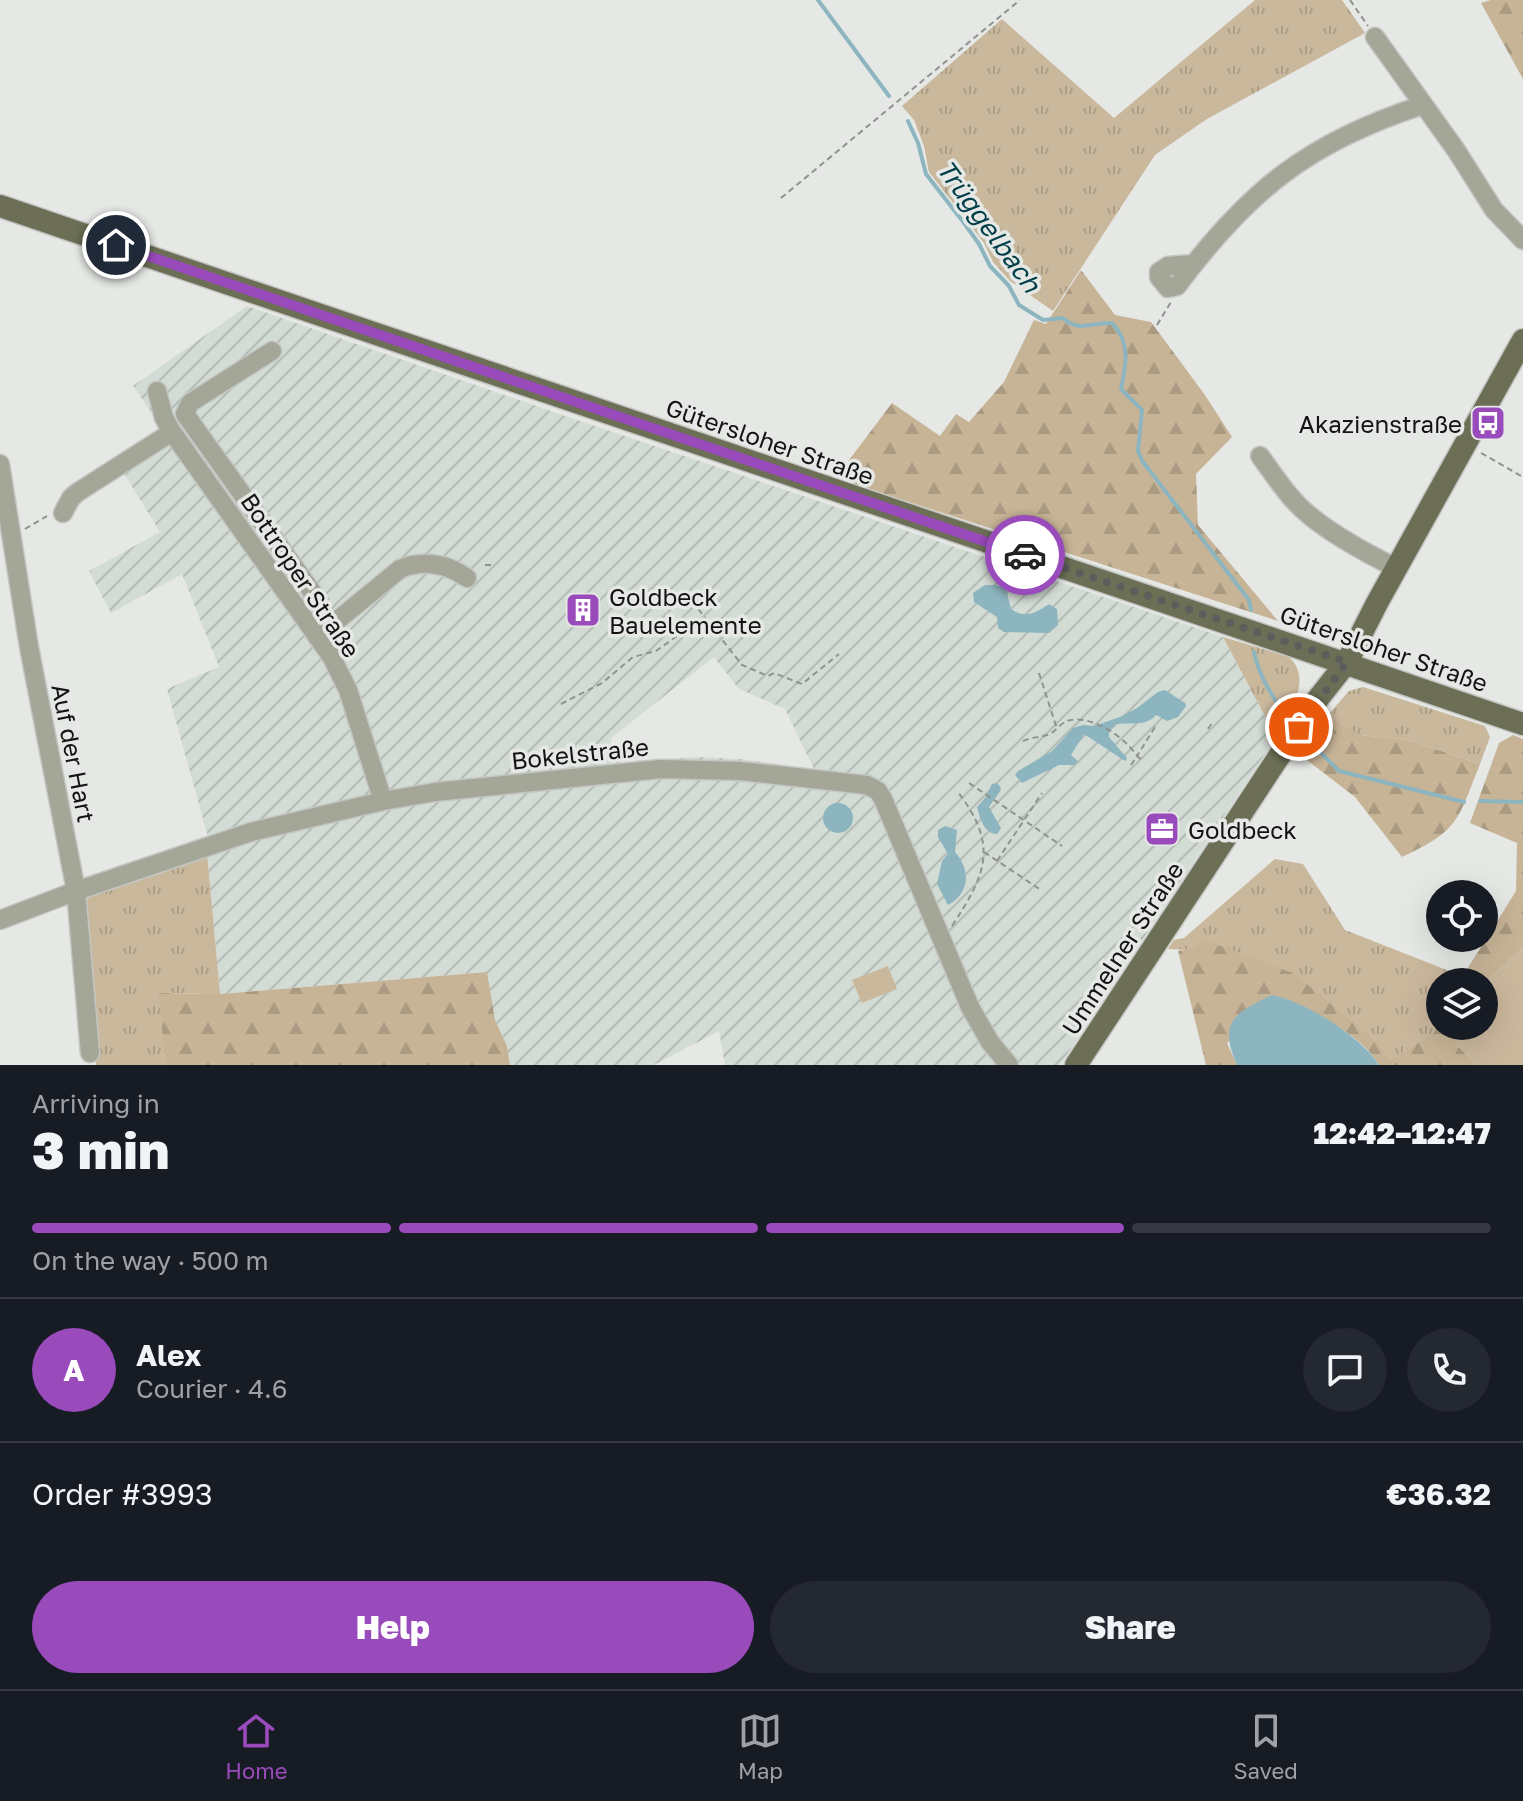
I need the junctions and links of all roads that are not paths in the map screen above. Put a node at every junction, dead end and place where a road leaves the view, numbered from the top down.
1 (1375, 37) road end
2 (1423, 105) junction
3 (0, 206) edge
4 (1523, 240) edge
5 (1177, 286) road end
6 (1523, 340) edge
7 (272, 351) dead end
8 (157, 391) dead end
9 (172, 432) junction
10 (1260, 456) dead end
11 (0, 464) edge
12 (63, 513) road end
13 (1396, 568) junction
14 (467, 578) dead end
15 (321, 634) junction
16 (1347, 662) junction
17 (1523, 724) edge
18 (383, 801) junction
19 (76, 891) junction
20 (0, 920) edge
21 (90, 1053) dead end
22 (1009, 1065) edge
23 (1076, 1065) edge

1 - 2 street
2 - 4 street
2 - 5 street
3 - 16 main road, Gütersloher Straße
6 - 13 main road, Ummelner Straße
7 - 15 street
8 - 9 street, Bottroper Straße
9 - 12 street
9 - 15 street, Bottroper Straße
10 - 13 street
11 - 19 street, Auf der Hart
13 - 16 main road, Ummelner Straße
14 - 15 street
15 - 18 street, Bottroper Straße
16 - 17 main road, Gütersloher Straße
16 - 23 main road, Ummelner Straße
18 - 19 street, Bokelstraße
18 - 22 street, Bokelstraße
19 - 20 street, Bokelstraße
19 - 21 street, Auf der Hart

